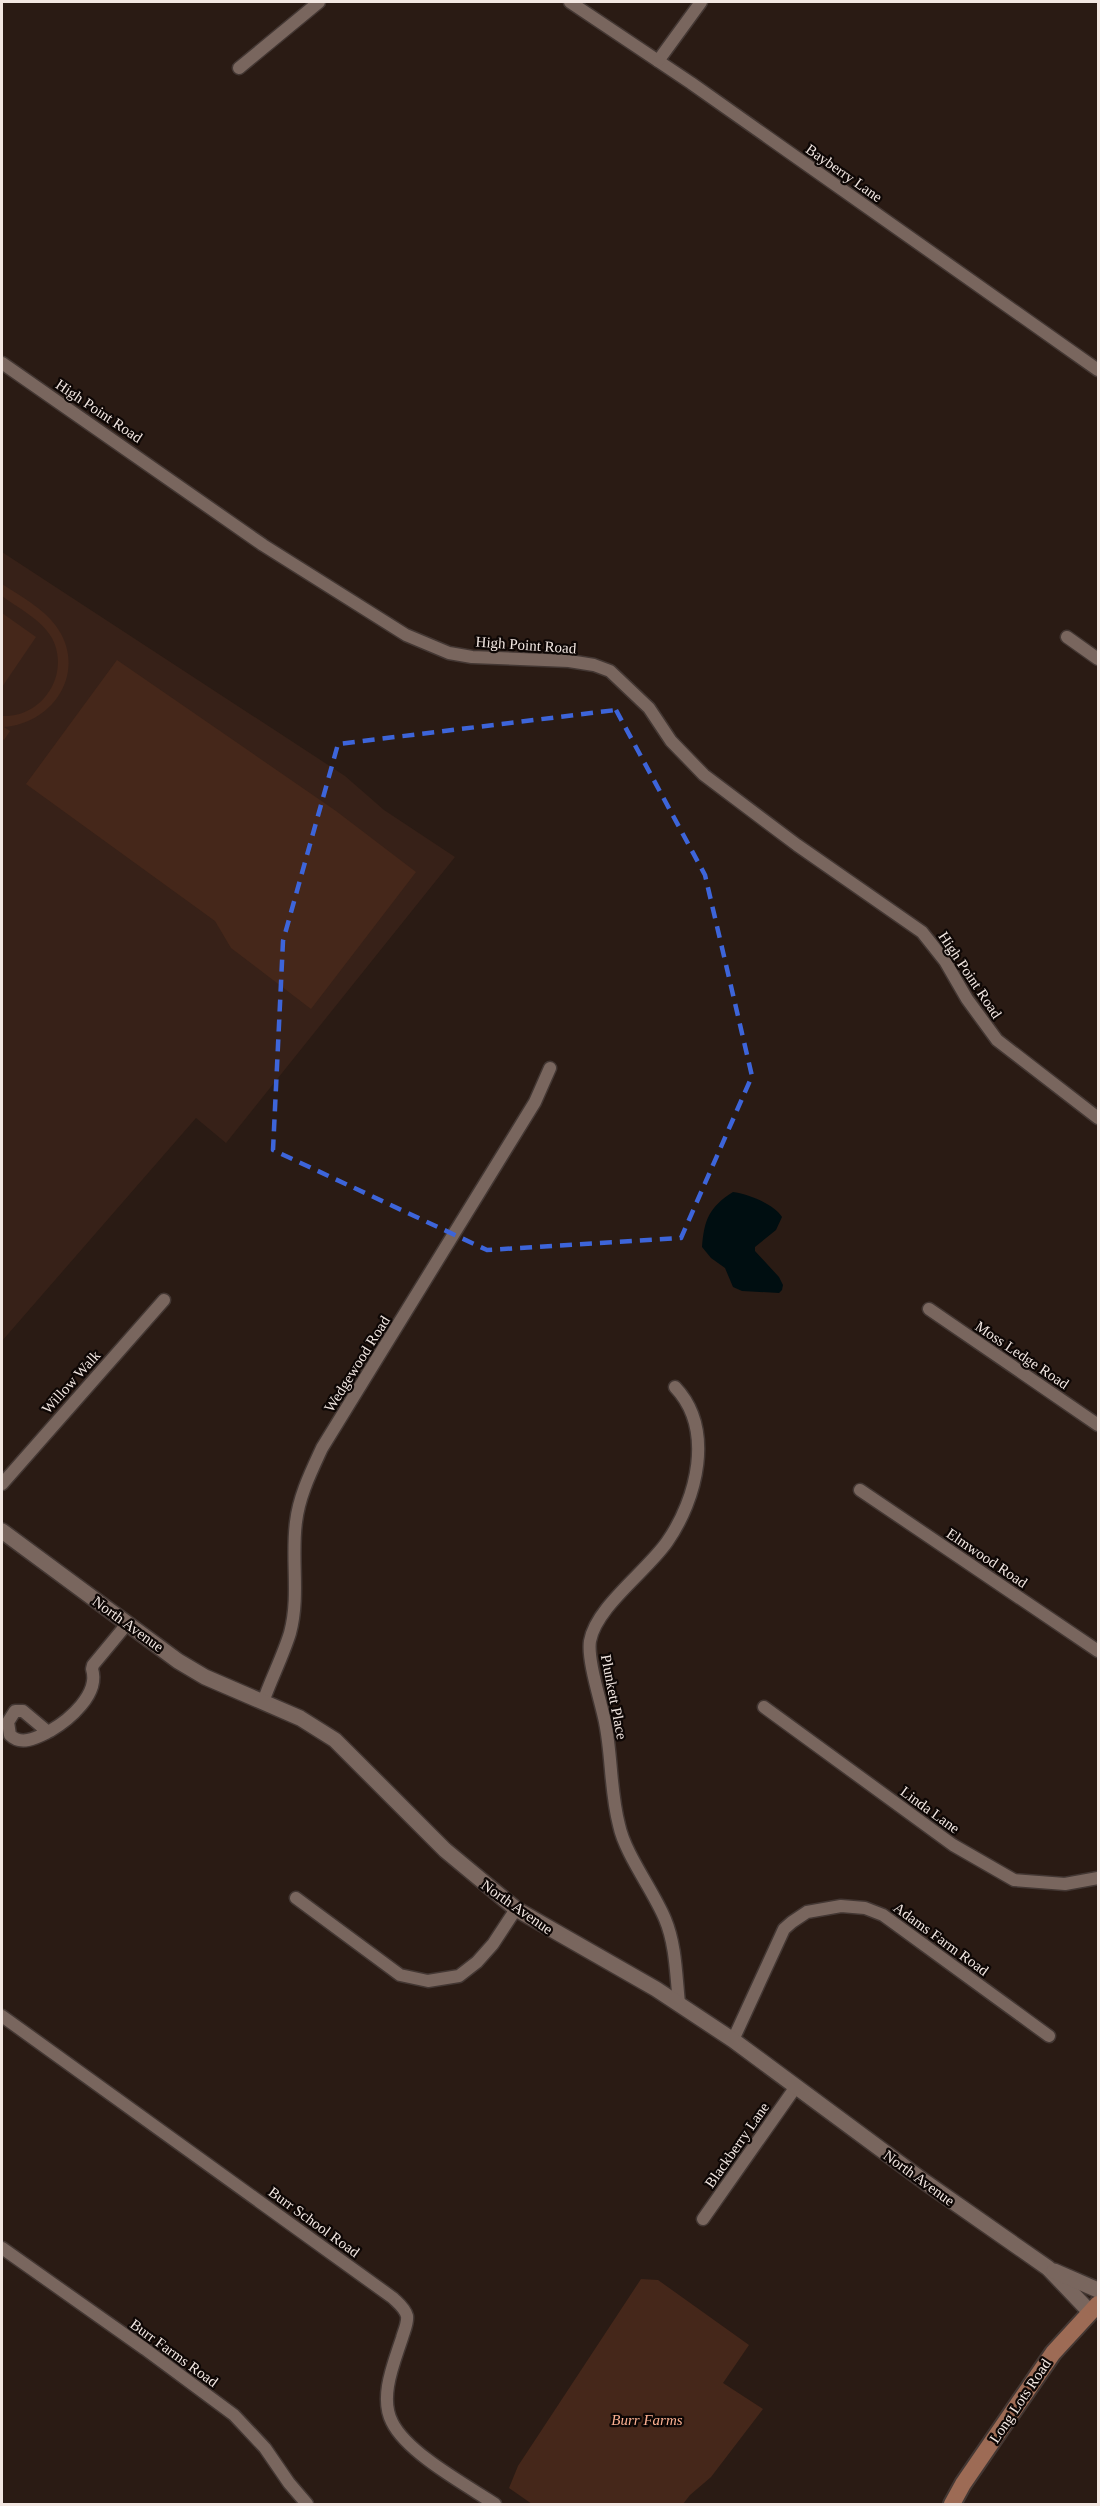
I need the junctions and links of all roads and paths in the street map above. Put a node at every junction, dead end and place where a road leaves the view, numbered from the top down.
1 (319, 2) edge
2 (570, 2) edge
3 (701, 2) edge
4 (658, 61) junction
5 (239, 68) dead end
6 (2, 363) edge
7 (1098, 370) edge
8 (1067, 637) dead end
9 (1098, 659) edge
10 (550, 1068) dead end
11 (1098, 1118) edge
12 (164, 1300) dead end
13 (929, 1309) dead end
14 (675, 1387) dead end
15 (1098, 1425) edge
16 (2, 1484) edge
17 (860, 1490) dead end
18 (2, 1531) edge
19 (127, 1624) junction
20 (1098, 1651) edge
21 (263, 1702) junction
22 (764, 1707) dead end
23 (48, 1732) dead end
24 (1098, 1878) edge
25 (296, 1898) dead end
26 (516, 1910) junction
27 (679, 2003) junction
28 (2, 2016) edge
29 (1049, 2036) dead end
30 (733, 2040) junction
31 (795, 2088) junction
32 (703, 2219) dead end
33 (2, 2248) edge
34 (1048, 2268) junction
35 (1098, 2290) edge
36 (1094, 2308) edge
37 (307, 2505) edge
38 (495, 2505) edge
39 (952, 2505) edge

1 - 5 street
2 - 4 street, Bayberry Lane
3 - 4 street
4 - 7 street, Bayberry Lane
6 - 11 street, High Point Road
8 - 9 street
10 - 21 street, Wedgewood Road
12 - 16 street, Willow Walk
13 - 15 street, Moss Ledge Road
14 - 27 street, Plunkett Place
17 - 20 street, Elmwood Road
18 - 19 street, North Avenue
19 - 21 street, North Avenue
19 - 23 street
21 - 26 street, North Avenue
22 - 24 street, Linda Lane
25 - 26 street
26 - 27 street, North Avenue
27 - 30 street, North Avenue
28 - 38 street, Burr School Road
29 - 30 street, Adams Farm Road
30 - 31 street, North Avenue
31 - 32 street, Blackberry Lane
31 - 34 street, North Avenue
33 - 37 street, Burr Farms Road
34 - 35 street, North Avenue
34 - 36 street, North Avenue
36 - 39 main road, Long Lots Road

